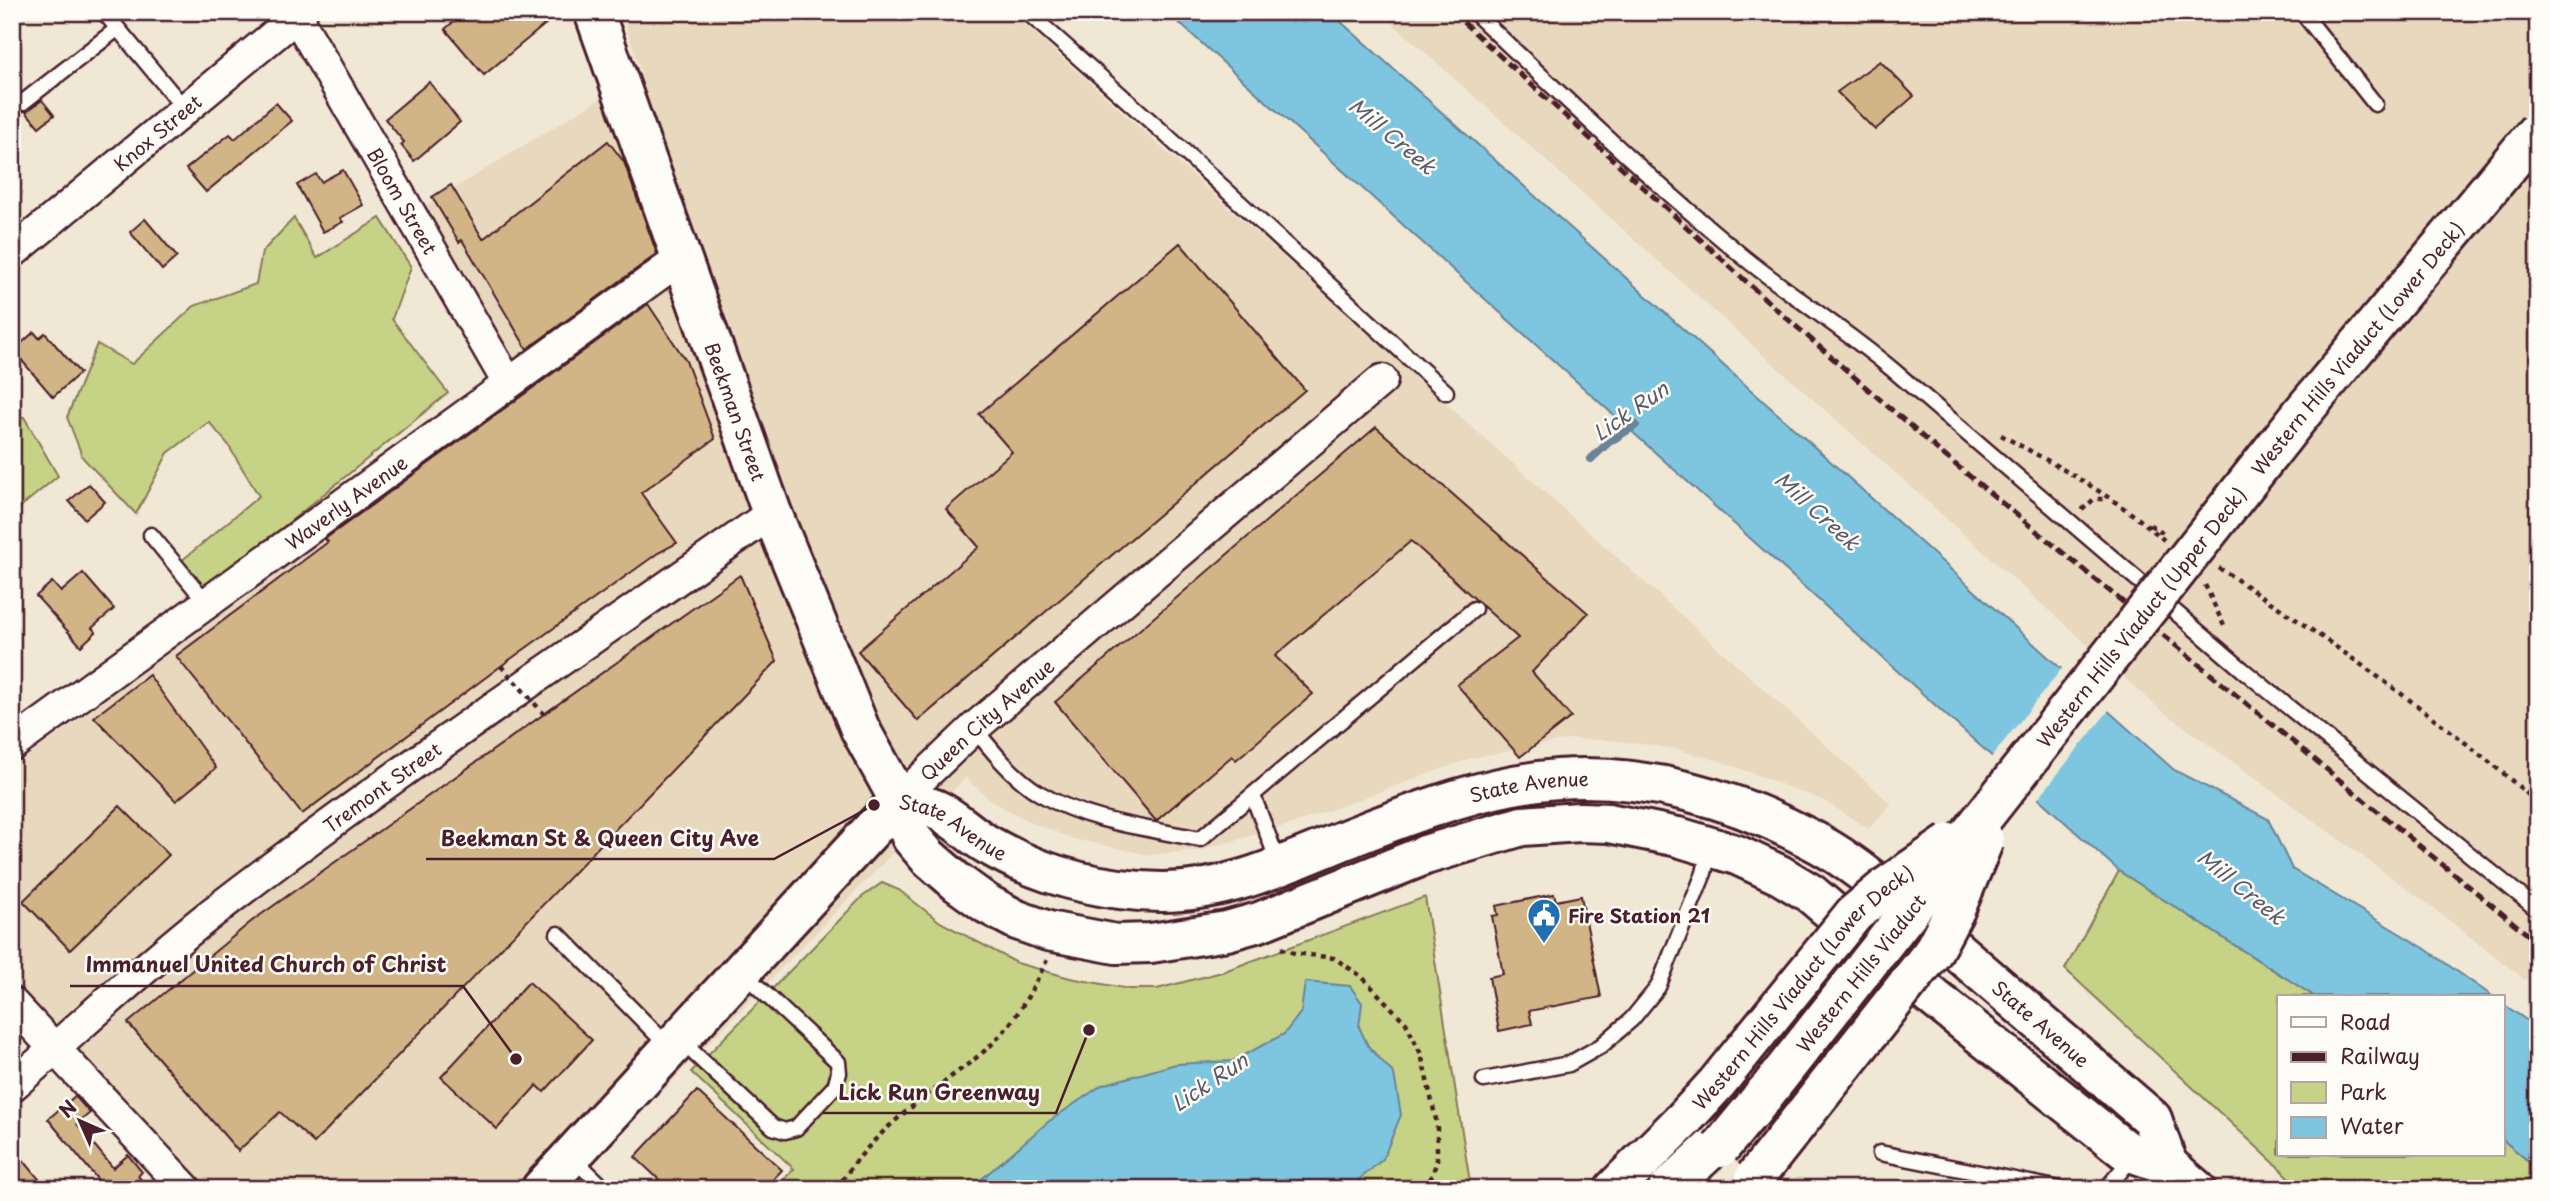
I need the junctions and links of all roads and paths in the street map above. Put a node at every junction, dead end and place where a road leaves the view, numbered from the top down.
1 (104, 12) edge
2 (594, 12) edge
3 (1027, 12) edge
4 (1474, 12) edge
5 (2302, 12) edge
6 (299, 14) edge
7 (117, 29) junction
8 (22, 103) dead end
9 (2375, 104) dead end
10 (184, 108) junction
11 (2538, 132) edge
12 (12, 253) edge
13 (680, 259) junction
14 (1382, 380) dead end
15 (508, 383) junction
16 (1446, 393) dead end
17 (1991, 430) dead end
18 (2126, 510) junction
19 (772, 513) junction
20 (151, 535) dead end
21 (2170, 537) dead end
22 (2172, 547) dead end
23 (2213, 564) dead end
24 (2203, 582) dead end
25 (206, 602) junction
26 (1474, 609) dead end
27 (2225, 630) dead end
28 (501, 666) dead end
29 (544, 714) dead end
30 (974, 728) junction
31 (12, 745) edge
32 (1253, 796) junction
33 (899, 800) junction
34 (2005, 801) junction
35 (2538, 803) edge
36 (1710, 845) junction
37 (1280, 866) junction
38 (2538, 910) edge
39 (558, 934) dead end
40 (1276, 944) dead end
41 (1049, 957) dead end
42 (741, 971) junction
43 (12, 1003) edge
44 (674, 1044) junction
45 (55, 1049) junction
46 (1484, 1080) dead end
47 (12, 1086) edge
48 (1751, 1112) junction
49 (2125, 1150) junction
50 (1880, 1153) dead end
51 (571, 1157) junction
52 (2182, 1177) edge
53 (1717, 1179) edge
54 (186, 1189) edge
55 (541, 1189) edge
56 (605, 1189) edge
57 (838, 1189) edge
58 (1427, 1189) edge
59 (1614, 1189) edge
60 (1668, 1189) edge
61 (2060, 1189) edge
62 (2106, 1189) edge

1 - 7 lane
2 - 13 main road, Beekman Street
3 - 16 lane
4 - 38 lane
5 - 9 lane
6 - 10 street, Knox Street
6 - 15 street, Bloom Street
7 - 8 lane
7 - 10 lane
10 - 12 street, Knox Street
11 - 34 main road, Western Hills Viaduct (Lower Deck), bridge
11 - 48 main road, Western Hills Viaduct (Upper Deck), bridge
13 - 15 street, Waverly Avenue
13 - 19 main road, Beekman Street
14 - 30 street, Queen City Avenue
15 - 25 street, Waverly Avenue
17 - 18 path
18 - 21 path
18 - 22 path
19 - 33 main road, Beekman Street
19 - 45 street, Tremont Street
20 - 25 lane
23 - 35 path
24 - 27 path
25 - 31 street, Waverly Avenue
26 - 32 lane
28 - 29 path, bridge
30 - 32 lane
30 - 33 street, Queen City Avenue
32 - 37 lane
33 - 36 main road, State Avenue
33 - 37 main road, State Avenue
33 - 42 main road, Queen City Avenue
34 - 53 main road, Western Hills Viaduct, bridge
34 - 59 main road, Western Hills Viaduct (Lower Deck), bridge
36 - 46 lane
36 - 49 main road, State Avenue
37 - 52 main road, State Avenue
39 - 44 lane
40 - 58 path
41 - 57 path
42 - 44 main road, Queen City Avenue
42 - 44 lane
43 - 45 street
44 - 51 main road, Queen City Avenue
45 - 47 street, Tremont Street
45 - 54 street
48 - 53 main road, Western Hills Viaduct (Upper Deck), bridge
48 - 60 main road, Western Hills Viaduct (Upper Deck), bridge
49 - 52 main road, State Avenue
49 - 62 lane
50 - 61 lane
51 - 55 main road, Queen City Avenue
51 - 56 lane

